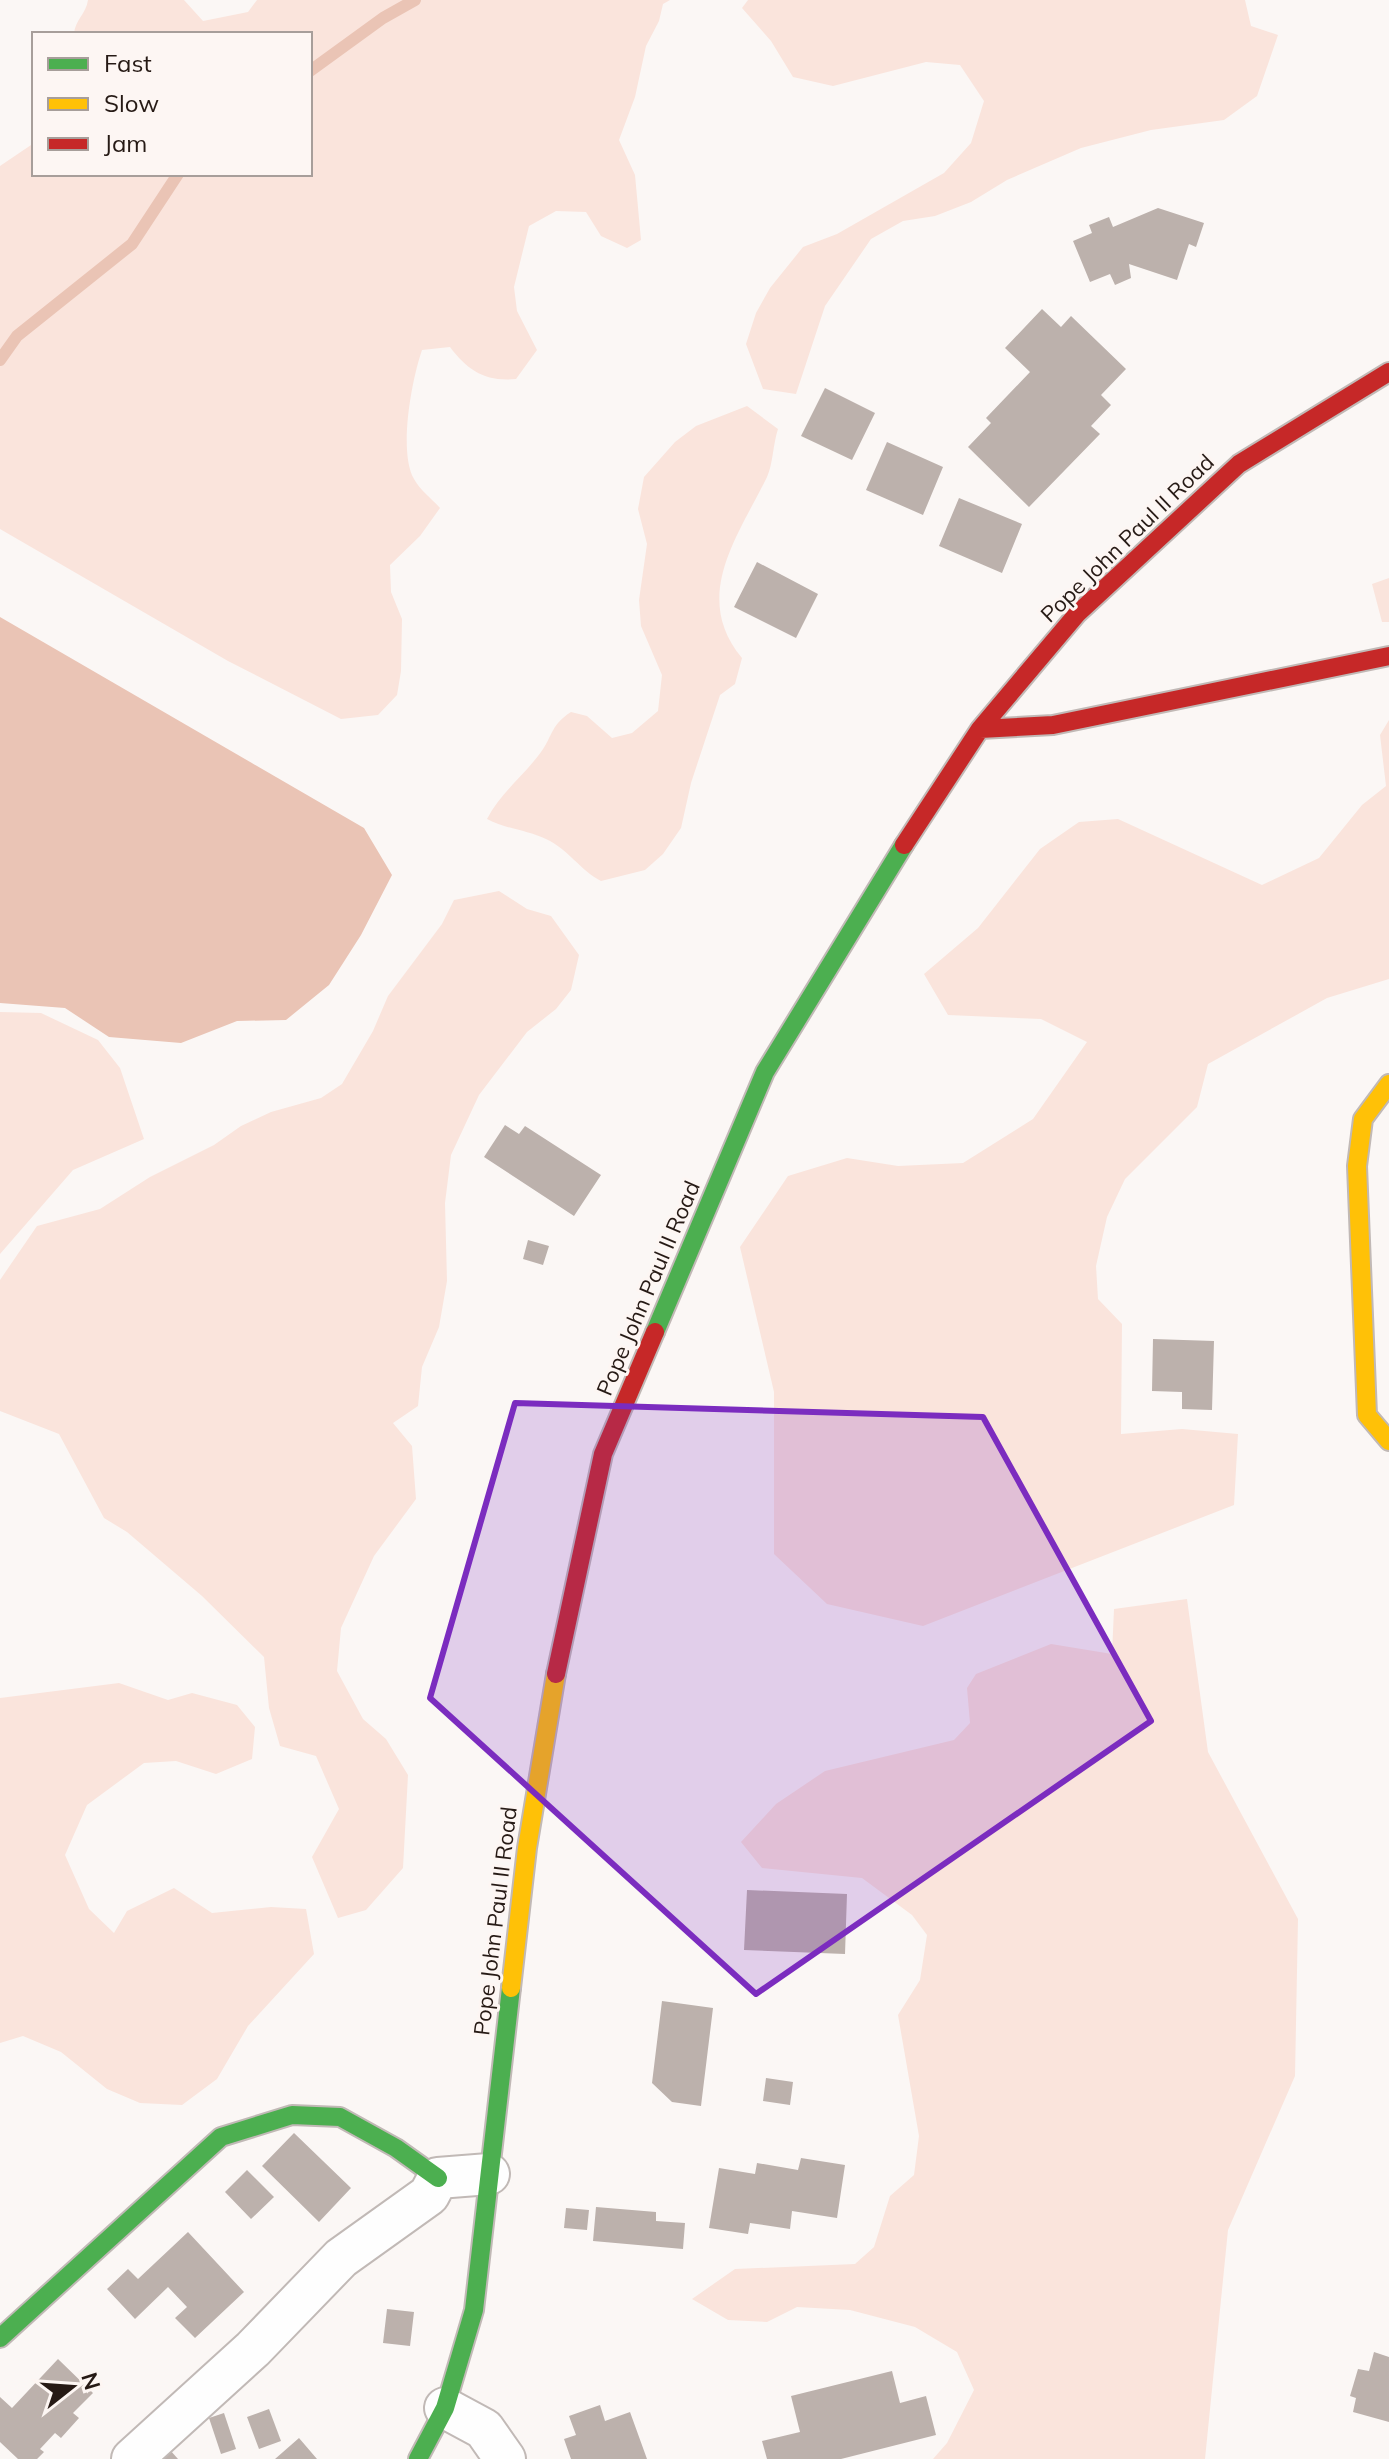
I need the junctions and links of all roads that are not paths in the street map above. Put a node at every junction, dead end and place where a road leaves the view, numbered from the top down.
1 (1389, 372) edge
2 (1389, 656) edge
3 (980, 729) junction
4 (1389, 1084) edge
5 (1389, 1441) edge
6 (489, 2174) junction
7 (438, 2178) junction
8 (0, 2338) edge
9 (445, 2408) junction
10 (132, 2459) edge
11 (418, 2459) edge
12 (505, 2459) edge

1 - 3 main road, Pope John Paul II Road
2 - 3 main road
3 - 6 main road, Pope John Paul II Road
4 - 5 main road
6 - 7 street
6 - 9 main road, Pope John Paul II Road
7 - 8 main road
7 - 10 street
9 - 11 main road, Pope John Paul II Road
9 - 12 street

